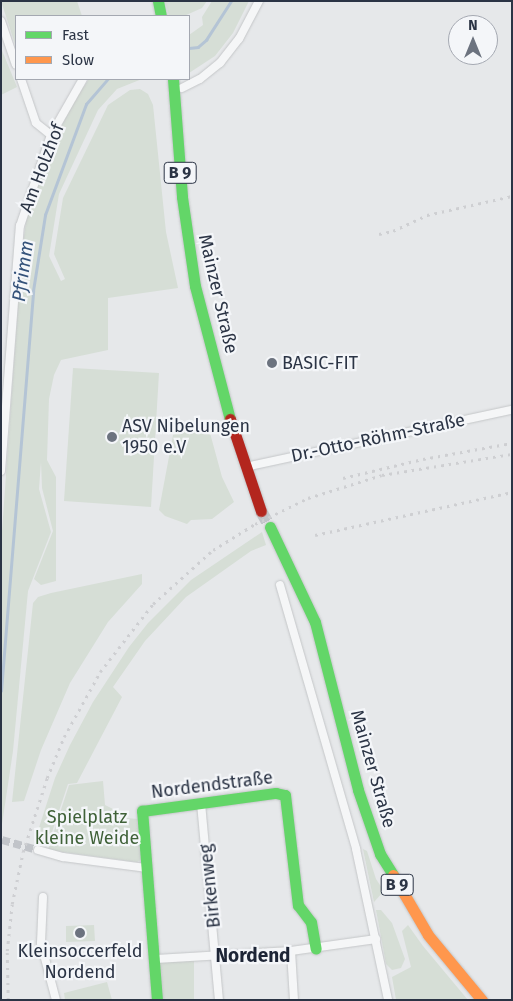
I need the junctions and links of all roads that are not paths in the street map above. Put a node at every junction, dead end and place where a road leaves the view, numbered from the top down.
1 (158, 1) edge
2 (259, 1) edge
3 (161, 15) edge
4 (1, 21) edge
5 (15, 62) edge
6 (21, 80) edge
7 (82, 80) edge
8 (176, 86) edge
9 (51, 135) junction
10 (512, 410) edge
11 (245, 467) junction
12 (1, 472) edge
13 (261, 510) tunnel mouth
14 (270, 528) tunnel mouth
15 (280, 585) dead end
16 (200, 803) junction
17 (38, 850) tunnel mouth
18 (148, 868) junction
19 (42, 898) dead end
20 (376, 939) junction
21 (316, 949) junction
22 (292, 951) junction
23 (217, 958) junction
24 (156, 959) junction
25 (56, 1000) edge
26 (157, 1000) edge
27 (219, 1000) edge
28 (294, 1000) edge
29 (388, 1000) edge
30 (482, 1000) edge

1 - 3 main road
2 - 8 street
4 - 5 street
6 - 9 street
7 - 9 street, Am Holzhof
8 - 11 main road, Mainzer Straße / B 9
9 - 12 street, Am Holzhof
10 - 11 street, Dr.-Otto-Röhm-Straße
11 - 13 main road, Mainzer Straße / B 9
14 - 30 main road, Mainzer Straße / B 9
15 - 20 street
16 - 18 main road, Nordendstraße
16 - 21 main road, Nordendstraße
16 - 23 street, Birkenweg
17 - 18 street
18 - 24 main road
19 - 25 street
20 - 21 street
20 - 29 street
21 - 22 street
22 - 23 street
22 - 28 street
23 - 24 street
23 - 27 street, Birkenweg
24 - 26 main road

